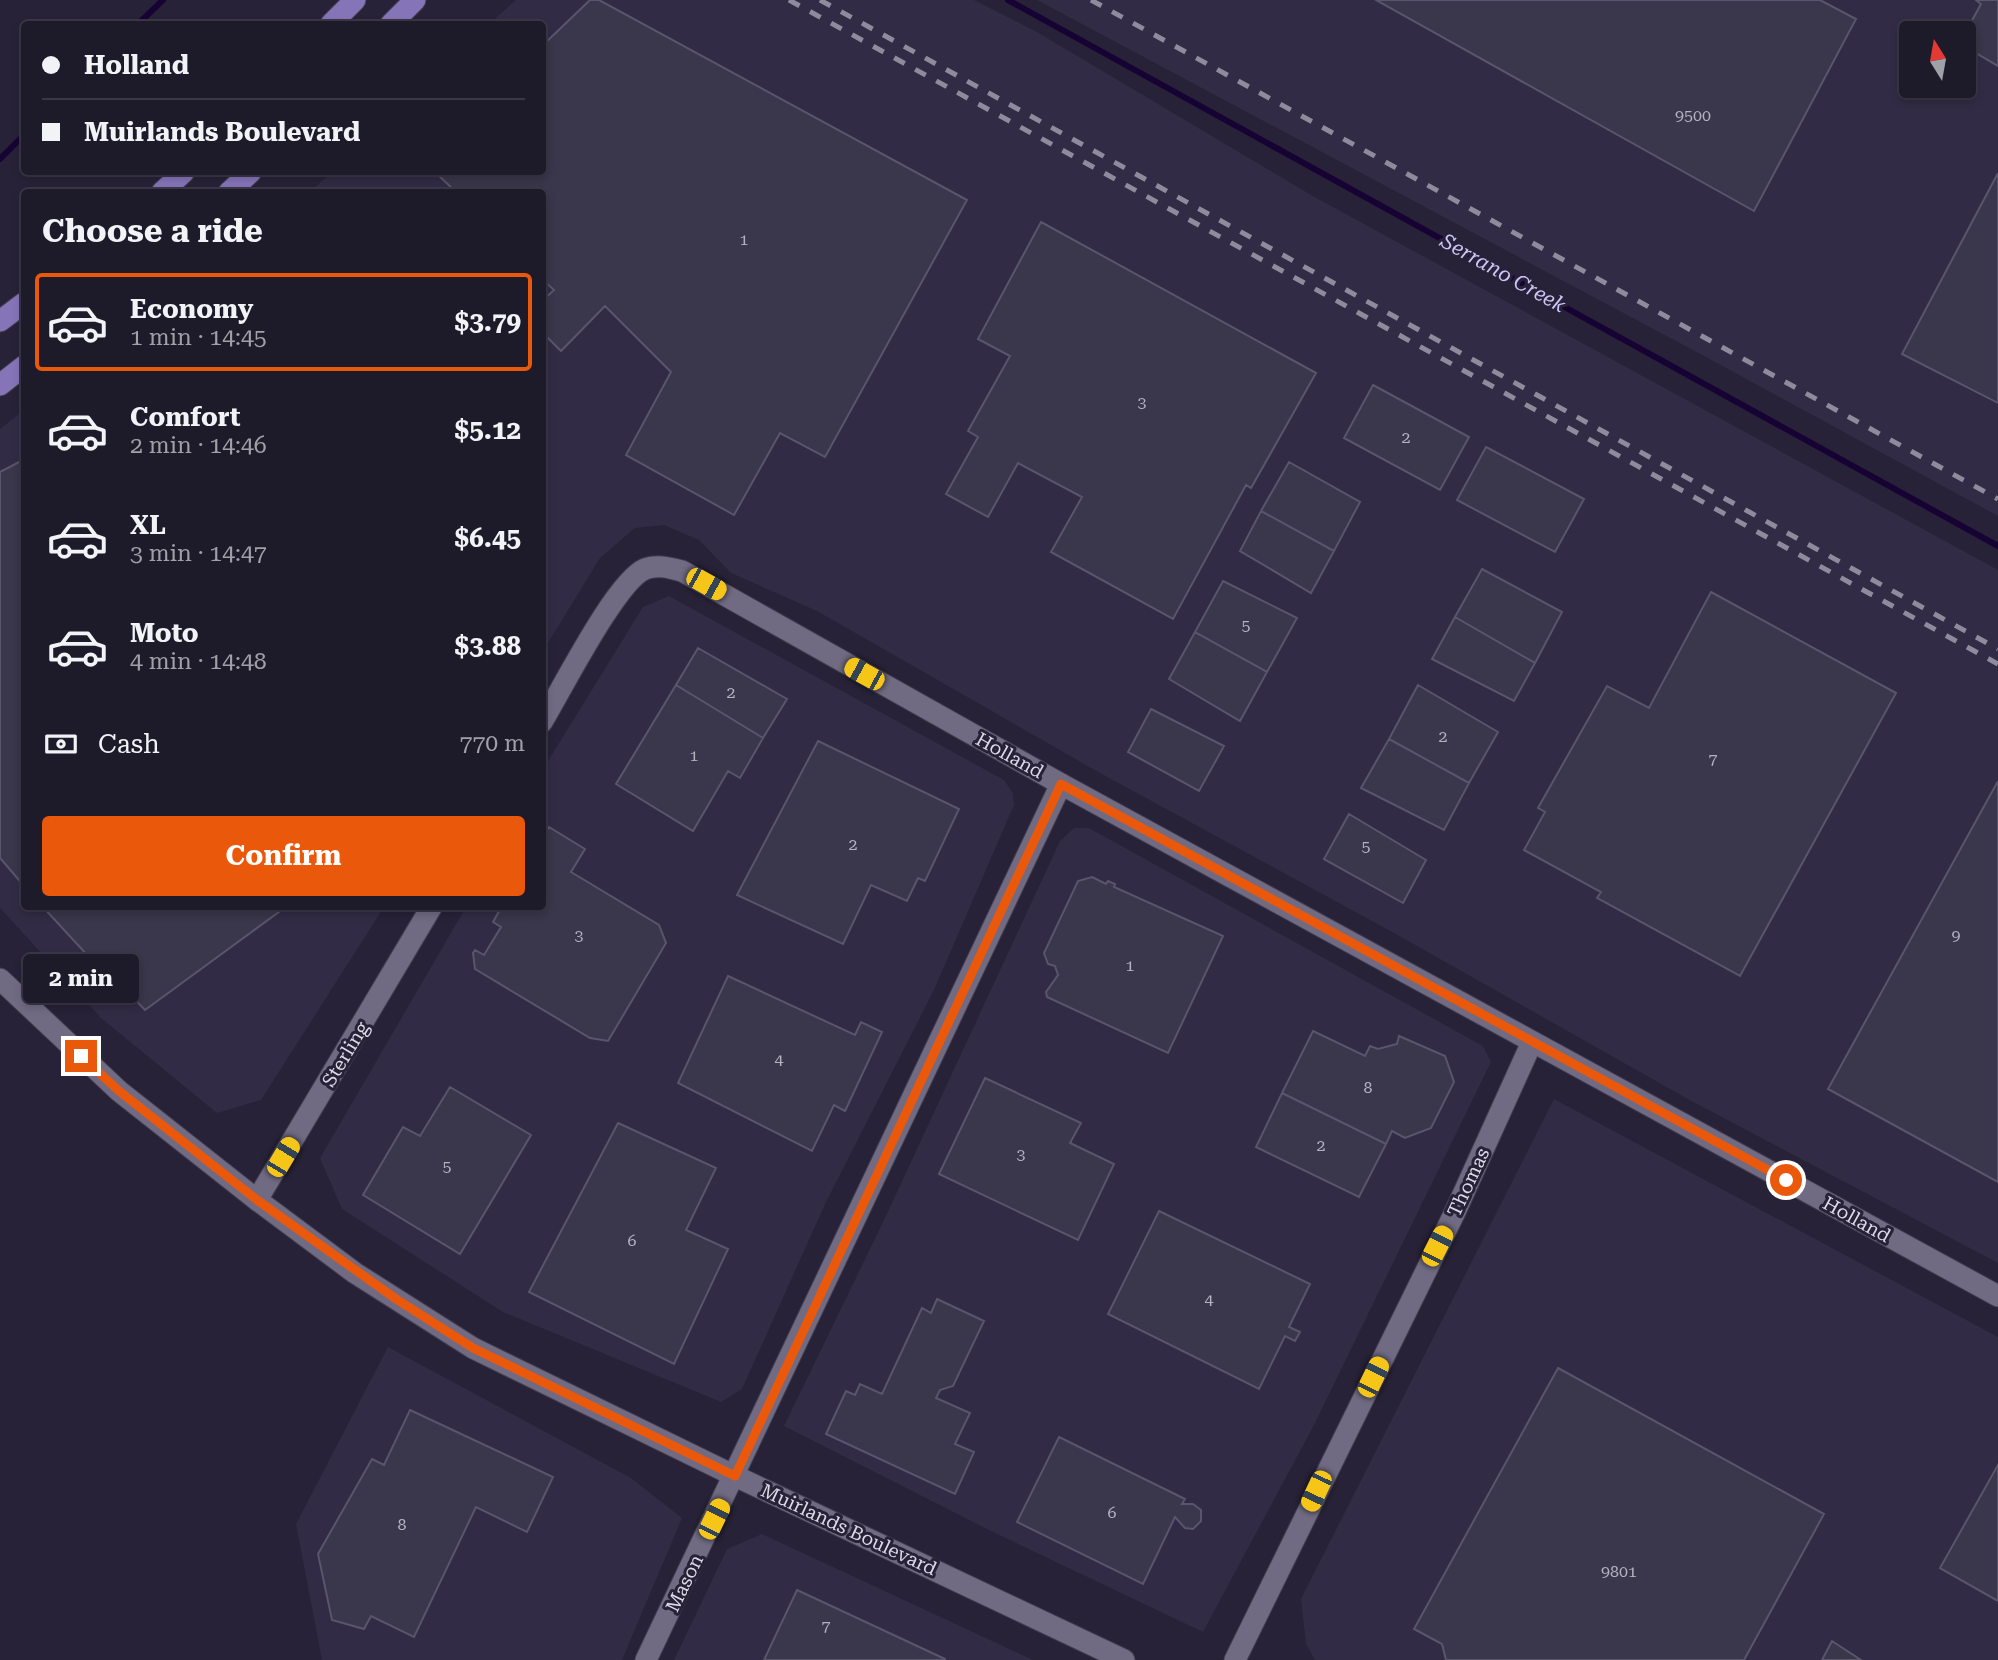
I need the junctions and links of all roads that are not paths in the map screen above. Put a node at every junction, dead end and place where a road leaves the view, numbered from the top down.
1 (355, 0) edge
2 (415, 0) edge
3 (334, 21) edge
4 (394, 21) edge
5 (181, 175) edge
6 (248, 175) edge
7 (165, 189) edge
8 (232, 189) edge
9 (21, 305) edge
10 (0, 321) edge
11 (21, 368) edge
12 (0, 385) edge
13 (546, 715) edge
14 (1061, 784) junction
15 (430, 910) edge
16 (0, 979) edge
17 (1532, 1042) junction
18 (257, 1200) junction
19 (1998, 1296) edge
20 (735, 1476) junction
21 (646, 1660) edge
22 (1124, 1660) edge
23 (1235, 1660) edge

1 - 3 main road
2 - 4 main road
5 - 7 main road
6 - 8 main road
9 - 10 main road
11 - 12 main road
13 - 14 street, Holland
14 - 17 street, Holland
14 - 20 street, Mason
15 - 18 street, Sterling
16 - 18 street, Muirlands Boulevard
17 - 19 street, Holland
17 - 23 street, Thomas
18 - 20 street, Muirlands Boulevard
20 - 21 street, Mason
20 - 22 street, Muirlands Boulevard

